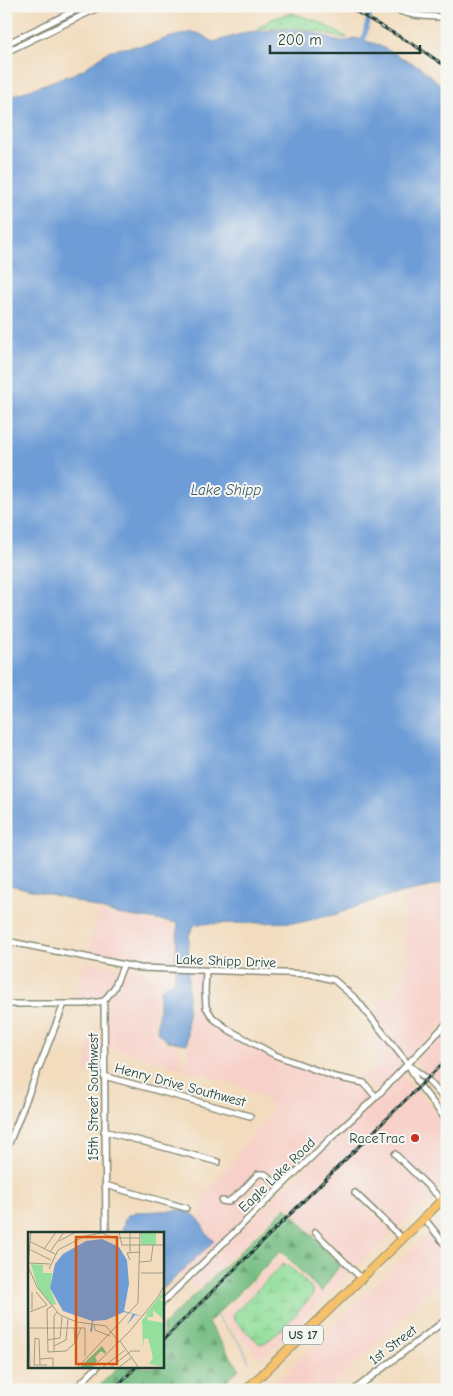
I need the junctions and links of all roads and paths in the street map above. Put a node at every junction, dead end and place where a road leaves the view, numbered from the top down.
1 (84, 6) edge
2 (102, 6) edge
3 (387, 6) edge
4 (447, 17) edge
5 (6, 44) edge
6 (6, 52) edge
7 (6, 941) edge
8 (123, 966) junction
9 (203, 971) junction
10 (104, 1001) junction
11 (6, 1004) edge
12 (64, 1004) junction
13 (447, 1023) edge
14 (408, 1064) junction
15 (104, 1076) junction
16 (376, 1097) junction
17 (447, 1102) edge
18 (250, 1116) dead end
19 (447, 1121) edge
20 (104, 1131) junction
21 (6, 1150) edge
22 (395, 1154) dead end
23 (218, 1162) dead end
24 (105, 1185) junction
25 (280, 1187) junction
26 (356, 1193) dead end
27 (445, 1197) edge
28 (222, 1201) dead end
29 (186, 1208) dead end
30 (424, 1218) junction
31 (106, 1232) edge
32 (315, 1232) dead end
33 (403, 1239) junction
34 (447, 1247) edge
35 (361, 1278) junction
36 (164, 1300) edge
37 (447, 1319) edge
38 (96, 1368) edge
39 (248, 1388) edge
40 (74, 1390) edge
41 (354, 1390) edge

1 - 5 street
2 - 6 street
3 - 4 street
7 - 8 street, Lake Shipp Drive
8 - 9 street, Lake Shipp Drive
8 - 10 street
9 - 14 street, Lake Shipp Drive
9 - 16 street
10 - 12 street
10 - 15 street, 15th Street Southwest
11 - 12 street
12 - 21 street
13 - 14 street, Eagle Lake Road
14 - 16 street, Eagle Lake Road
14 - 17 street
14 - 19 street
15 - 18 street, Henry Drive Southwest
15 - 20 street, 15th Street Southwest
16 - 25 street, Eagle Lake Road
20 - 23 street
20 - 24 street, 15th Street Southwest
22 - 27 street
24 - 29 street
24 - 31 street, 15th Street Southwest
25 - 28 street
25 - 36 street, Eagle Lake Road
26 - 33 street
27 - 30 highway, US 17
30 - 33 highway, US 17
30 - 34 street
32 - 35 street
33 - 35 highway, US 17
35 - 39 highway, US 17
37 - 41 street, 1st Street
38 - 40 street

